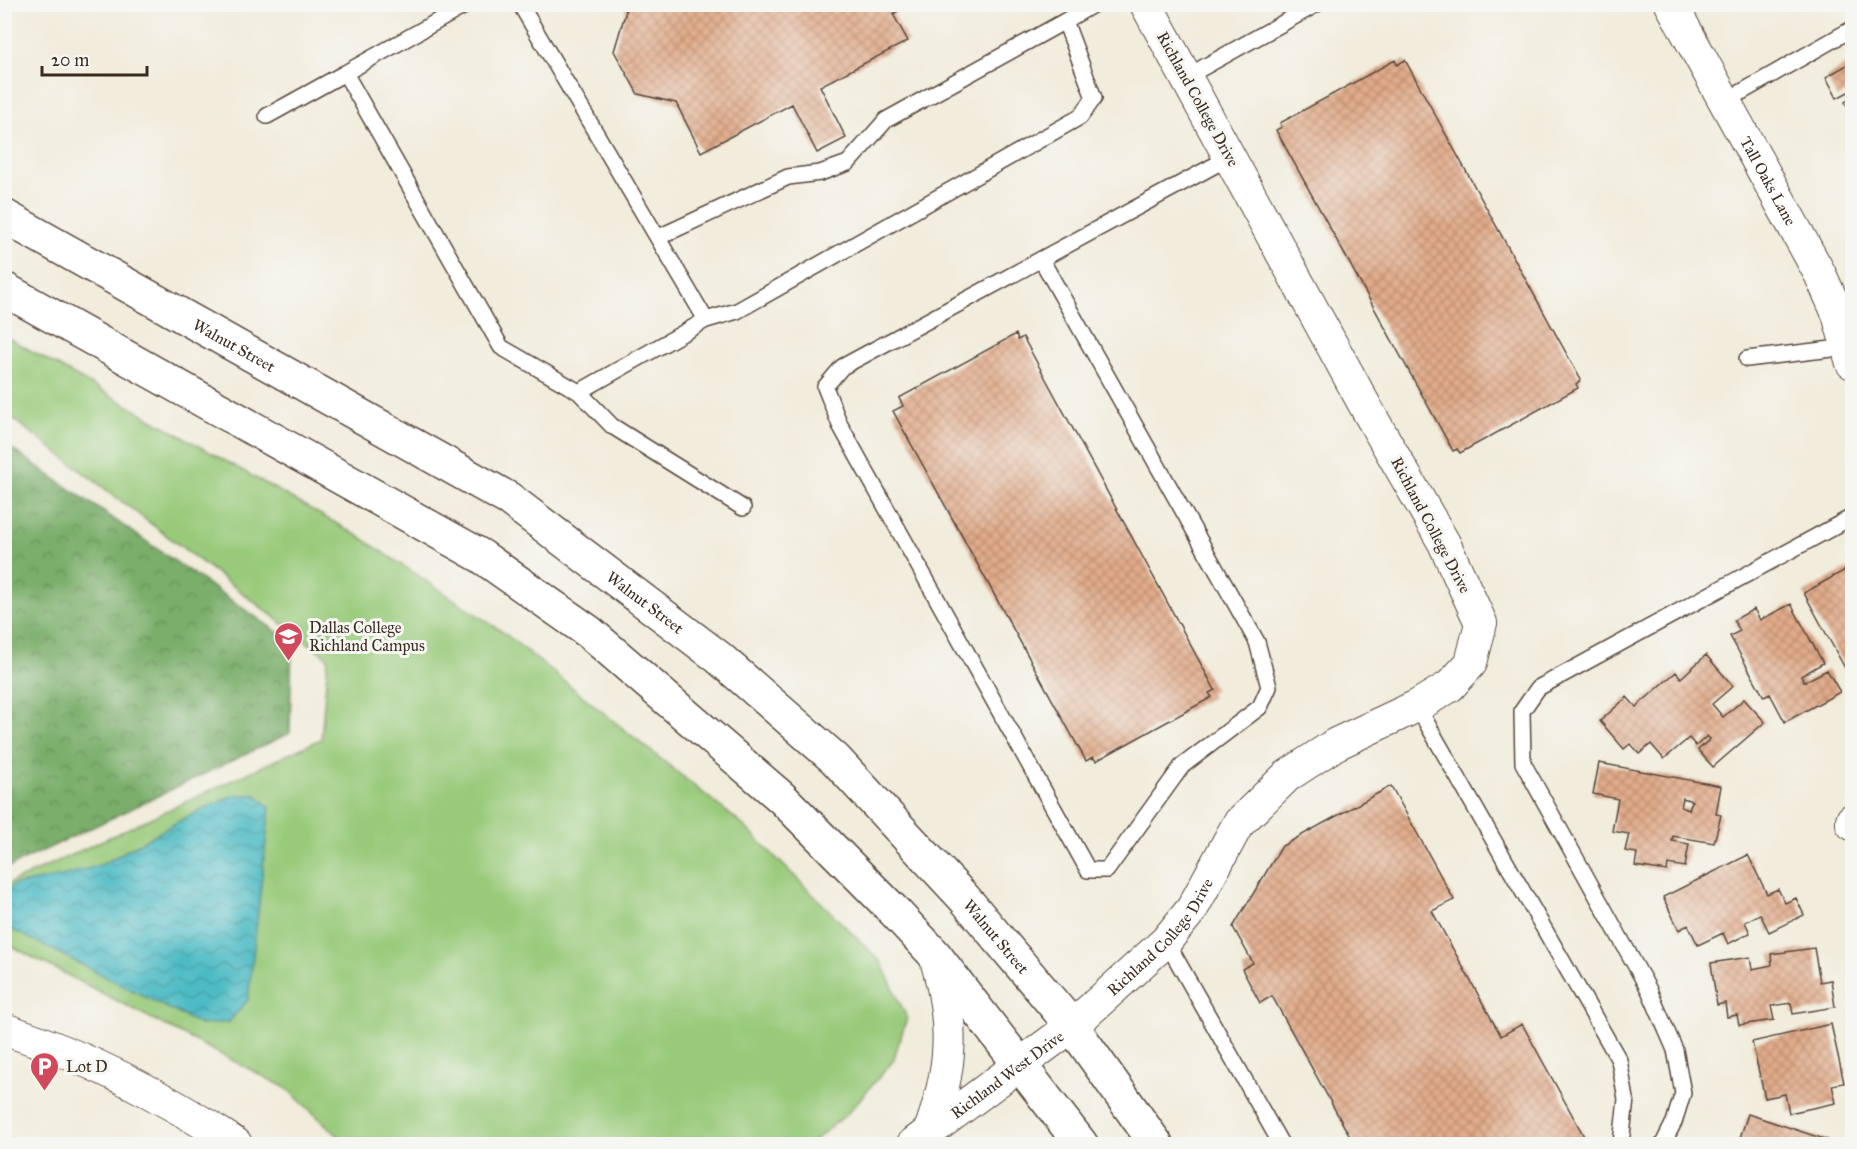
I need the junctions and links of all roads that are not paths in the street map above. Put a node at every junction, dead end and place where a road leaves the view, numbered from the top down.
1 (468, 4) edge
2 (520, 4) edge
3 (1094, 4) edge
4 (1146, 4) edge
5 (1317, 4) edge
6 (1671, 4) edge
7 (1065, 21) junction
8 (1852, 28) edge
9 (345, 73) junction
10 (1186, 77) junction
11 (1724, 102) junction
12 (267, 116) dead end
13 (1230, 157) junction
14 (4, 216) edge
15 (659, 237) junction
16 (1041, 259) junction
17 (4, 290) edge
18 (706, 320) junction
19 (1851, 355) edge
20 (1747, 359) dead end
21 (579, 392) junction
22 (743, 508) dead end
23 (1852, 517) edge
24 (1417, 706) junction
25 (1166, 941) junction
26 (935, 955) junction
27 (1072, 1026) junction
28 (4, 1029) edge
29 (1020, 1063) junction
30 (921, 1139) edge
31 (236, 1144) edge
32 (1081, 1144) edge
33 (1156, 1144) edge
34 (1281, 1144) edge
35 (1621, 1144) edge
36 (1663, 1144) edge

1 - 9 lane
2 - 15 lane
3 - 7 lane
4 - 10 street, Richland College Drive
5 - 10 lane
6 - 11 street, Tall Oaks Lane
7 - 15 lane
7 - 18 lane
8 - 11 lane
9 - 12 lane
9 - 21 lane
10 - 13 street, Richland College Drive
11 - 19 street, Tall Oaks Lane
13 - 16 lane
13 - 24 street, Richland College Drive
14 - 27 main road, Walnut Street
15 - 18 lane
16 - 16 lane
17 - 26 main road
18 - 21 lane
19 - 20 lane
21 - 22 lane
23 - 36 lane
24 - 25 street, Richland College Drive
24 - 35 lane
25 - 27 street, Richland College Drive
25 - 34 lane
26 - 29 main road
26 - 30 street
27 - 29 street, Richland West Drive
27 - 33 main road, Walnut Street
28 - 31 street
29 - 30 street, Richland West Drive
29 - 32 main road

